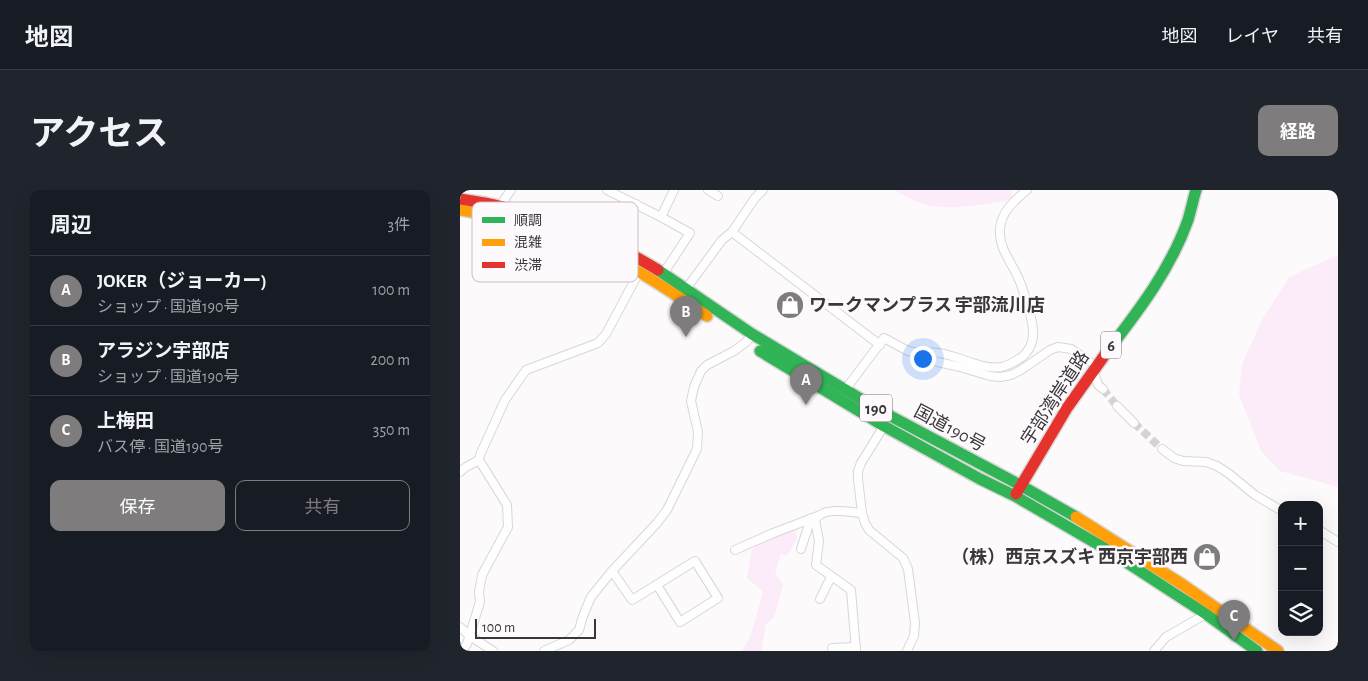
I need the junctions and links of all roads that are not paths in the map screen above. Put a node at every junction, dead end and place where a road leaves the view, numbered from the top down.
1 (511, 190) edge
2 (674, 190) edge
3 (708, 190) edge
4 (764, 190) edge
5 (1027, 190) edge
6 (1196, 190) edge
7 (612, 191) edge
8 (718, 196) dead end
9 (460, 199) edge
10 (504, 202) edge
11 (632, 202) edge
12 (472, 203) edge
13 (638, 205) edge
14 (660, 217) junction
15 (732, 232) junction
16 (638, 258) edge
17 (639, 272) edge
18 (663, 274) junction
19 (634, 282) edge
20 (686, 289) junction
21 (749, 338) junction
22 (880, 345) junction
23 (920, 353) junction
24 (1089, 361) dead end
25 (1096, 378) dead end
26 (1103, 389) tunnel mouth
27 (845, 390) junction
28 (1117, 406) tunnel mouth
29 (1134, 423) tunnel mouth
30 (884, 426) junction
31 (1162, 449) tunnel mouth
32 (479, 460) junction
33 (460, 472) edge
34 (1021, 486) junction
35 (1014, 496) junction
36 (1278, 509) edge
37 (862, 513) junction
38 (814, 517) junction
39 (1323, 533) edge
40 (1338, 542) edge
41 (800, 549) dead end
42 (734, 550) dead end
43 (612, 571) junction
44 (831, 577) junction
45 (657, 585) junction
46 (820, 599) dead end
47 (1206, 614) junction
48 (460, 627) edge
49 (470, 636) junction
50 (832, 648) dead end
51 (856, 649) edge
52 (462, 651) edge
53 (493, 651) edge
54 (546, 651) edge
55 (907, 651) edge
56 (1154, 651) edge
57 (1257, 651) edge
58 (1278, 651) edge

1 - 10 street
2 - 14 street
3 - 8 street
4 - 15 street
5 - 23 street
6 - 34 highway, 宇部湾岸道路 / 6
7 - 11 street
9 - 12 highway, 国道190号 / 190
13 - 14 street
14 - 18 street
15 - 20 street
15 - 22 street
16 - 18 highway, 国道190号 / 190
17 - 21 highway, 国道190号 / 190
18 - 20 highway, 国道190号 / 190
19 - 32 street
20 - 21 highway, 国道190号 / 190
21 - 27 highway, 国道190号 / 190
21 - 30 highway, 国道190号 / 190
21 - 43 street
22 - 23 street
22 - 27 street
23 - 24 street
25 - 26 street
27 - 34 highway, 国道190号 / 190
28 - 29 street
30 - 35 highway, 国道190号 / 190
30 - 37 street
31 - 36 street
32 - 33 street
32 - 49 street
34 - 35 highway, 宇部湾岸道路 / 6
34 - 58 highway, 国道190号 / 190
35 - 47 highway, 国道190号 / 190
37 - 38 street
37 - 55 street
38 - 41 street
38 - 42 street
38 - 44 street
39 - 40 street
43 - 45 street
43 - 54 street
44 - 46 street
44 - 51 street
45 - 45 street
47 - 56 street
47 - 57 highway, 国道190号 / 190
48 - 49 street
49 - 52 street
49 - 53 street
50 - 51 street

